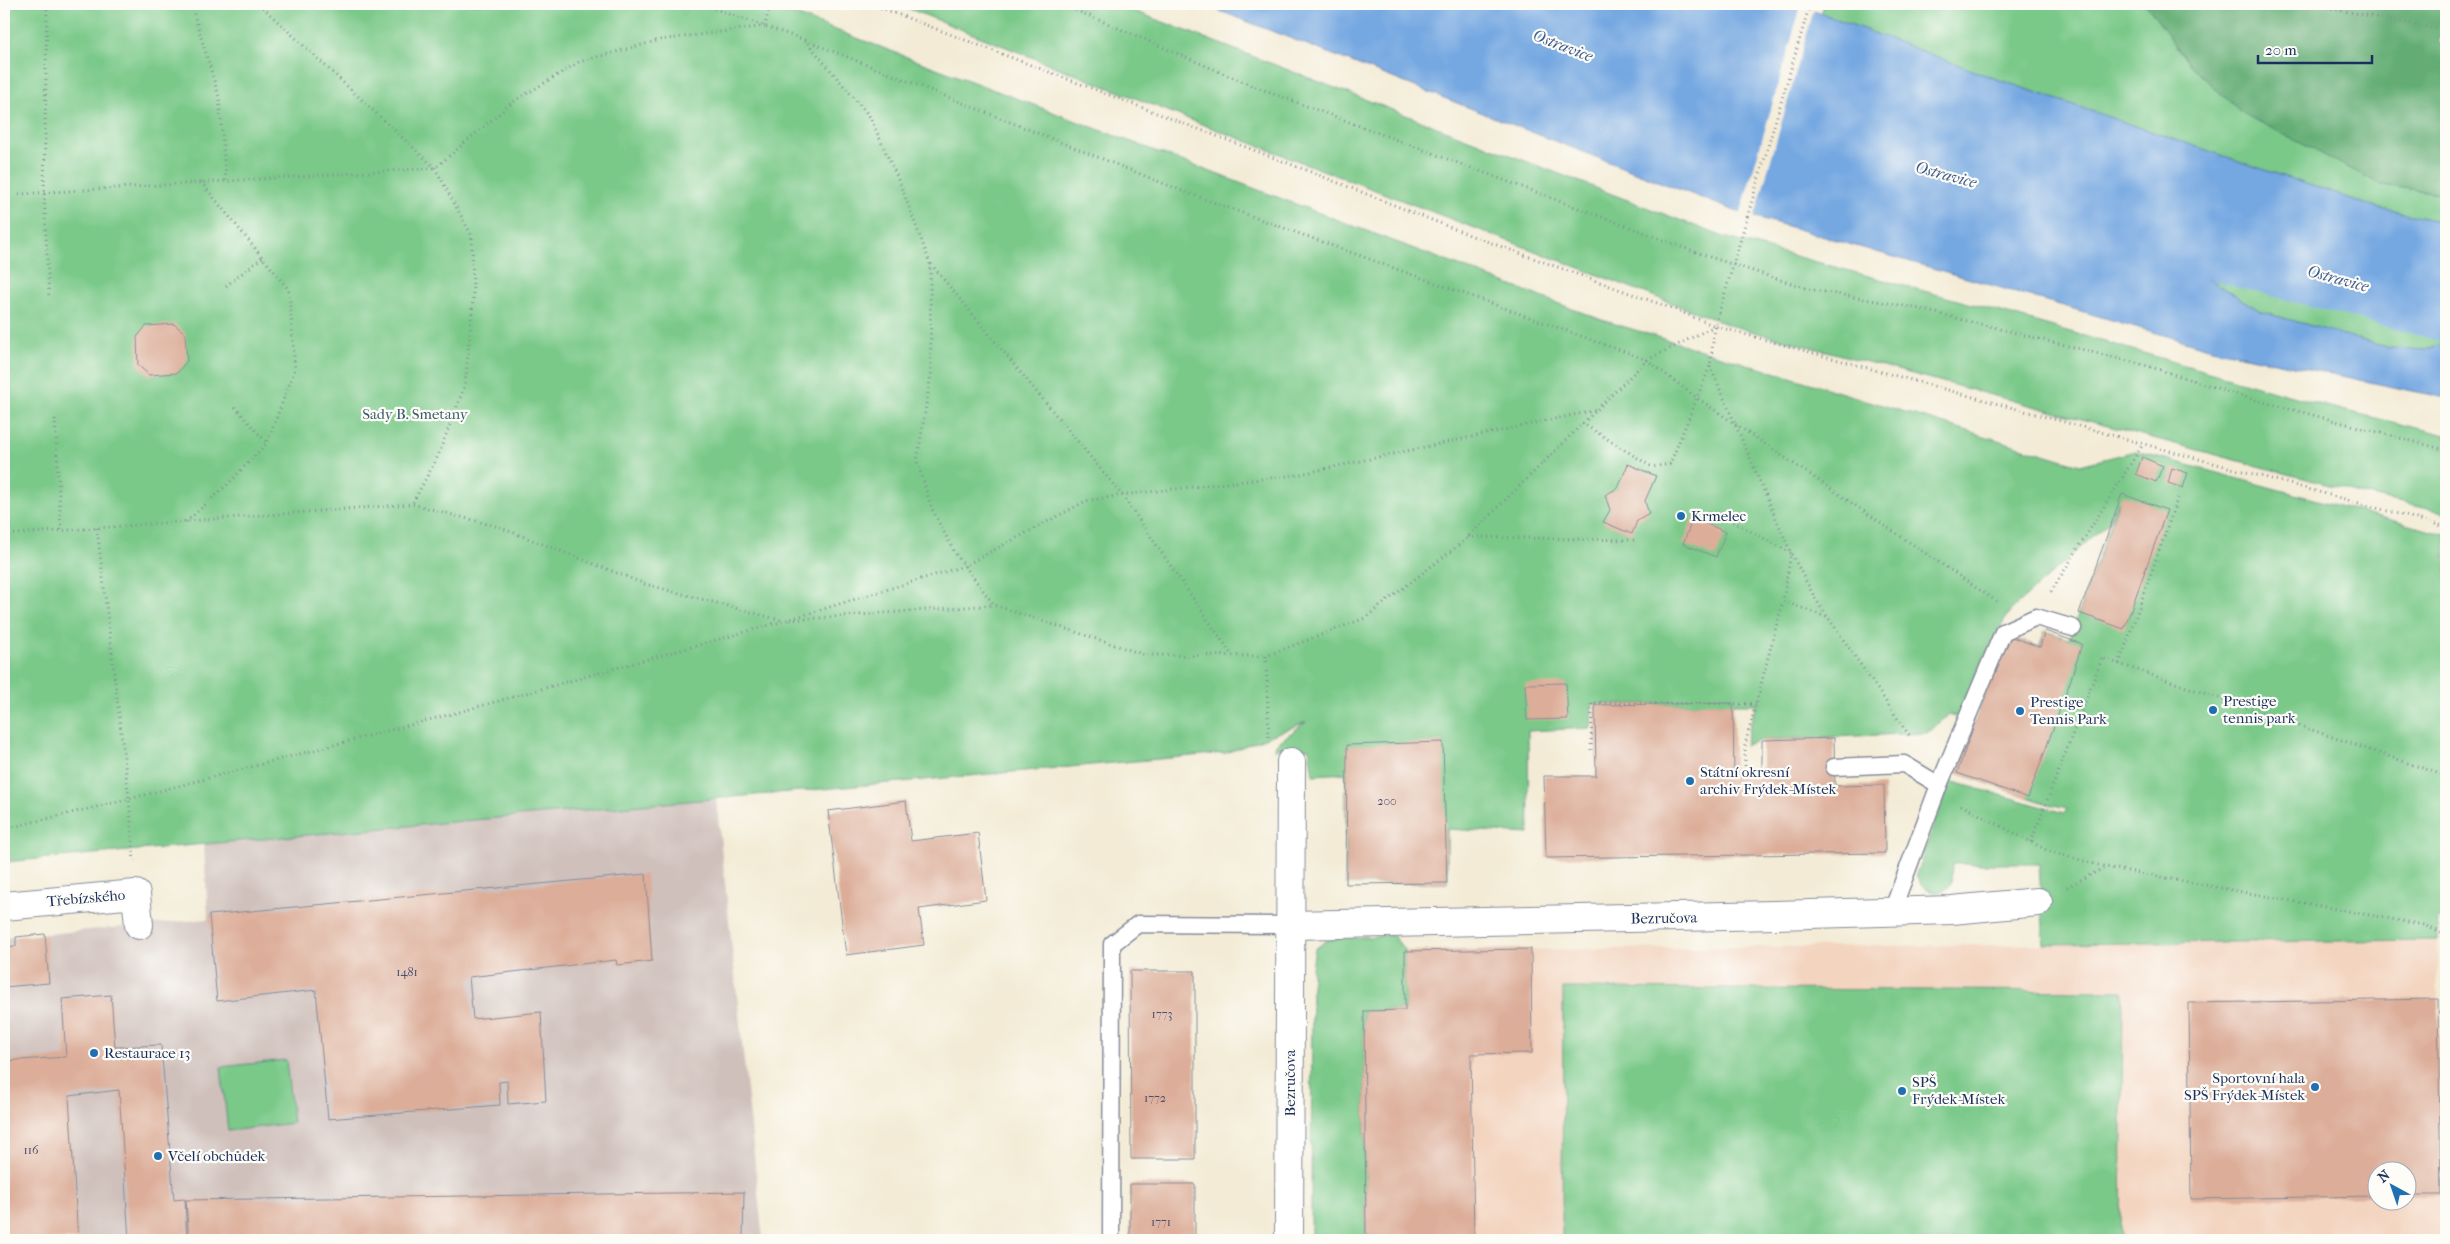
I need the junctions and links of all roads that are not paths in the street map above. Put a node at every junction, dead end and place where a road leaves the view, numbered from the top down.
1 (2073, 628) dead end
2 (1291, 762) dead end
3 (1834, 767) dead end
4 (1939, 785) junction
5 (2038, 902) road end
6 (4, 906) edge
7 (1892, 911) junction
8 (139, 925) dead end
9 (1290, 925) junction
10 (1111, 1240) edge
11 (1289, 1240) edge

1 - 4 lane
2 - 9 street, Bezručova
3 - 4 lane
4 - 7 lane
5 - 7 street, Bezručova
6 - 8 street, Třebízského
7 - 9 street, Bezručova
9 - 10 lane
9 - 11 street, Bezručova

